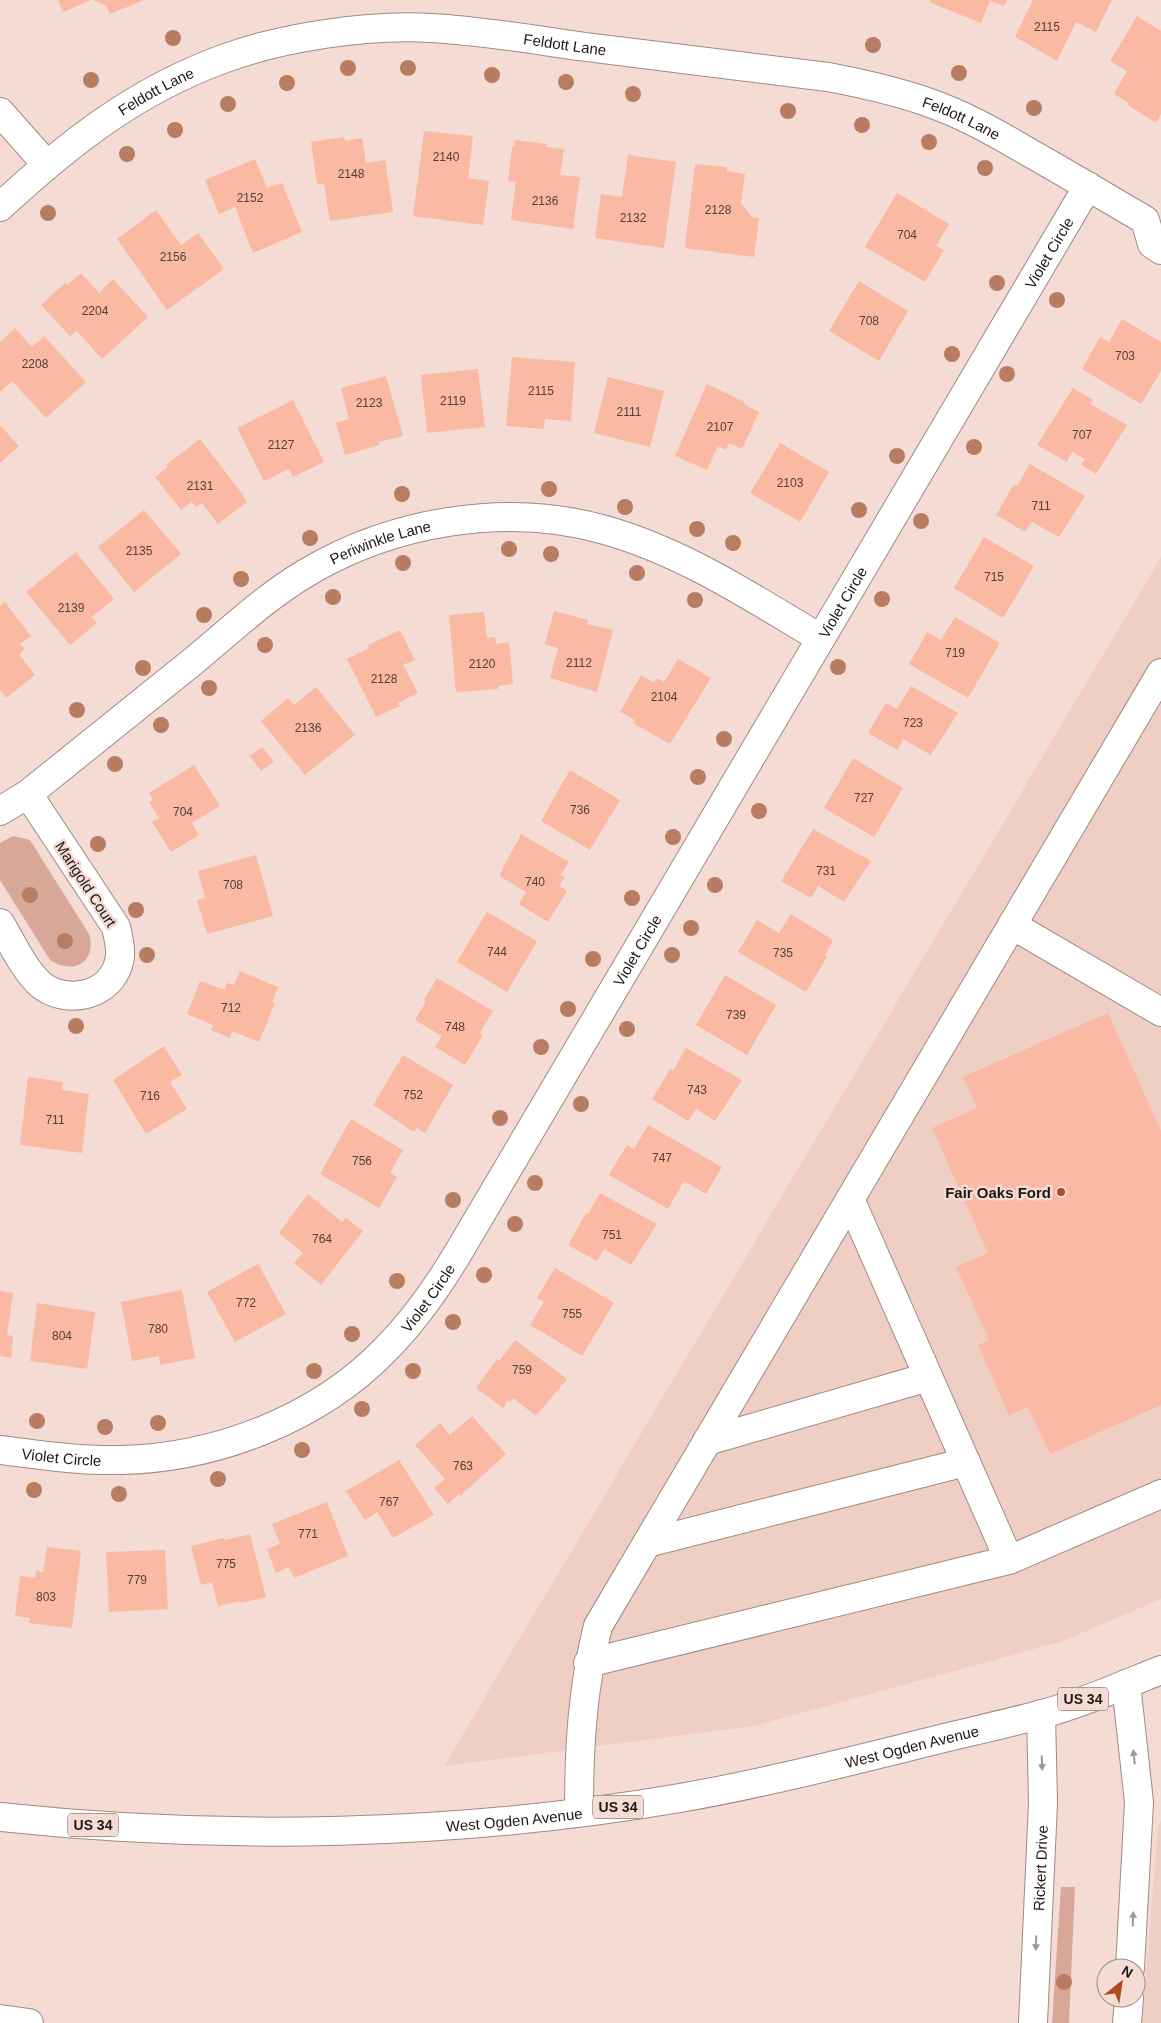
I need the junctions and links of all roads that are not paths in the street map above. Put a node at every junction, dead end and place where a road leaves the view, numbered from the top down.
1 (0, 112) edge
2 (47, 165) junction
3 (1088, 186) junction
4 (0, 207) edge
5 (1153, 216) edge
6 (1161, 250) edge
7 (820, 638) junction
8 (1161, 673) edge
9 (28, 794) junction
10 (0, 812) edge
11 (0, 923) edge
12 (1012, 925) junction
13 (1161, 1012) edge
14 (850, 1199) junction
15 (928, 1377) junction
16 (707, 1441) junction
17 (0, 1450) edge
18 (966, 1462) junction
19 (1161, 1494) edge
20 (647, 1543) junction
21 (1009, 1560) junction
22 (588, 1663) junction
23 (1161, 1670) edge
24 (1126, 1684) junction
25 (1041, 1714) junction
26 (579, 1812) junction
27 (0, 1817) edge
28 (1131, 1958) edge
29 (1128, 2008) edge
30 (0, 2019) edge
31 (29, 2023) edge
32 (1033, 2023) edge
33 (1127, 2023) edge

1 - 2 street
2 - 3 street, Feldott Lane
2 - 4 street, Feldott Lane
3 - 5 street, Feldott Lane
3 - 7 street, Violet Circle
5 - 6 street, Feldott Lane
7 - 9 street, Periwinkle Lane
7 - 17 street, Violet Circle
8 - 12 street
9 - 10 street, Periwinkle Lane
9 - 11 street, Marigold Court
12 - 13 street
12 - 14 street
14 - 15 street
14 - 16 street
15 - 16 street
15 - 18 street
16 - 20 street
18 - 20 street
18 - 21 street
19 - 21 street
20 - 22 street
21 - 22 street
22 - 26 street
23 - 24 street, West Ogden Avenue / US 34
24 - 25 street, West Ogden Avenue / US 34
28 -> 24 street
25 - 26 street, West Ogden Avenue / US 34
25 -> 32 street, Rickert Drive
26 - 27 street, West Ogden Avenue / US 34
29 - 33 street
30 - 31 street

